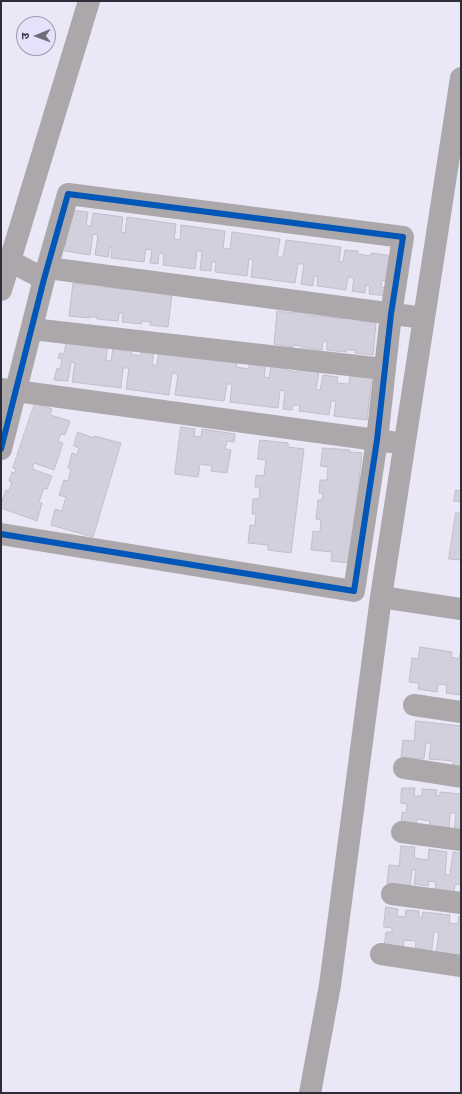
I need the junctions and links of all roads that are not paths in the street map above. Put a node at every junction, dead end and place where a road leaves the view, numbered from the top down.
1 (89, 1) edge
2 (461, 78) edge
3 (10, 261) junction
4 (46, 274) junction
5 (1, 290) edge
6 (391, 314) junction
7 (424, 318) junction
8 (32, 329) junction
9 (384, 369) junction
10 (8, 390) edge
11 (377, 440) junction
12 (404, 444) junction
13 (1, 449) edge
14 (1, 534) edge
15 (381, 597) junction
16 (461, 609) edge
17 (414, 705) dead end
18 (461, 712) edge
19 (404, 768) dead end
20 (461, 777) edge
21 (402, 832) dead end
22 (461, 840) edge
23 (392, 894) dead end
24 (461, 903) edge
25 (381, 954) dead end
26 (461, 966) edge
27 (310, 1093) edge

1 - 3 street
2 - 7 street
3 - 4 street
3 - 5 street
4 - 6 street
4 - 6 street
4 - 8 street
6 - 7 street
6 - 9 street
7 - 12 street
8 - 9 street
8 - 10 street
9 - 11 street
10 - 11 street
10 - 13 street
11 - 12 street
11 - 14 street
12 - 15 street
15 - 16 street
15 - 27 street
17 - 18 street
19 - 20 street
21 - 22 street
23 - 24 street
25 - 26 street

